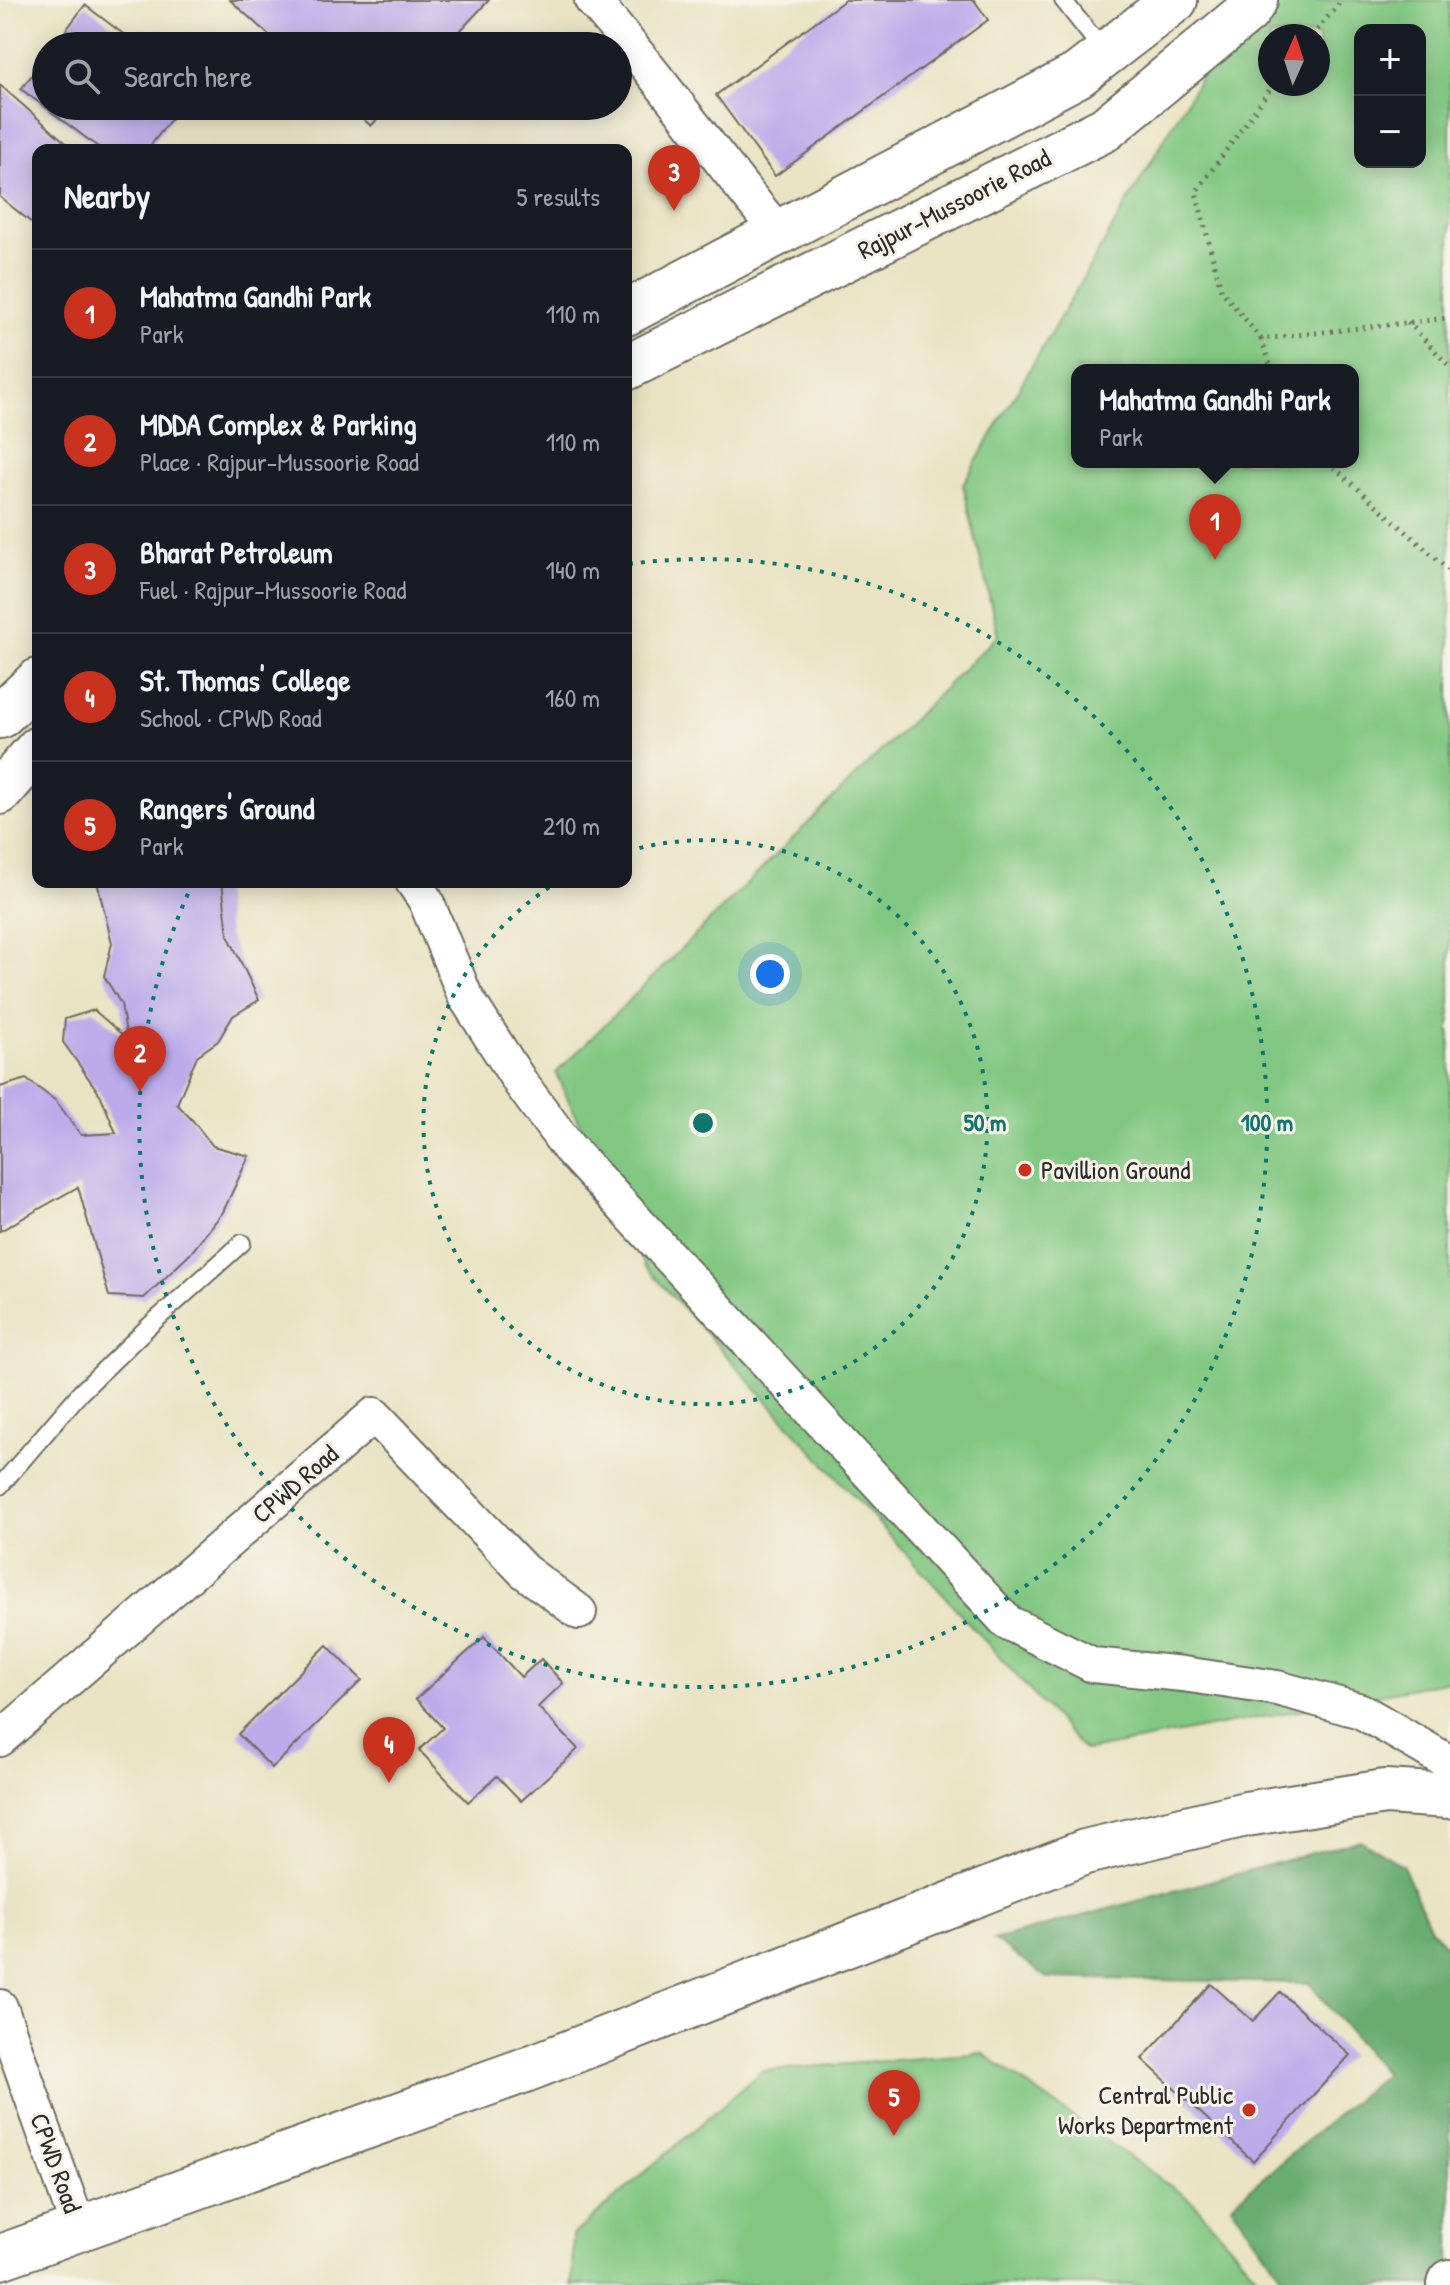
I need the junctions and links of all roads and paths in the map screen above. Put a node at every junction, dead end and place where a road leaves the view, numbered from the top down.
1 (592, 0) edge
2 (1063, 0) edge
3 (1175, 0) edge
4 (1255, 0) edge
5 (1342, 0) edge
6 (1322, 24) edge
7 (621, 32) edge
8 (632, 46) edge
9 (1105, 54) junction
10 (1265, 96) edge
11 (779, 233) junction
12 (632, 310) edge
13 (1450, 318) edge
14 (1408, 322) junction
15 (1261, 339) junction
16 (1270, 364) edge
17 (632, 365) edge
18 (1450, 367) edge
19 (1335, 468) edge
20 (1450, 571) edge
21 (32, 687) edge
22 (0, 716) edge
23 (32, 756) edge
24 (0, 792) edge
25 (417, 888) edge
26 (242, 1243) dead end
27 (0, 1486) edge
28 (579, 1612) dead end
29 (0, 1739) edge
30 (1450, 1763) edge
31 (1450, 1795) edge
32 (1450, 1834) edge
33 (0, 2007) edge
34 (79, 2229) junction
35 (0, 2257) edge

1 - 7 street
2 - 9 lane
3 - 9 main road, Rajpur-Mussoorie Road
4 - 17 main road, Rajpur-Mussoorie Road
5 - 6 path
8 - 11 street
9 - 11 main road, Rajpur-Mussoorie Road
10 - 15 path
11 - 12 main road, Rajpur-Mussoorie Road
13 - 14 path
14 - 15 path
14 - 18 path
15 - 16 path
19 - 20 path
21 - 22 main road
23 - 24 main road
25 - 30 street
26 - 27 lane
28 - 29 street, CPWD Road
31 - 32 main road
31 - 34 main road
33 - 34 street, CPWD Road
34 - 35 main road

